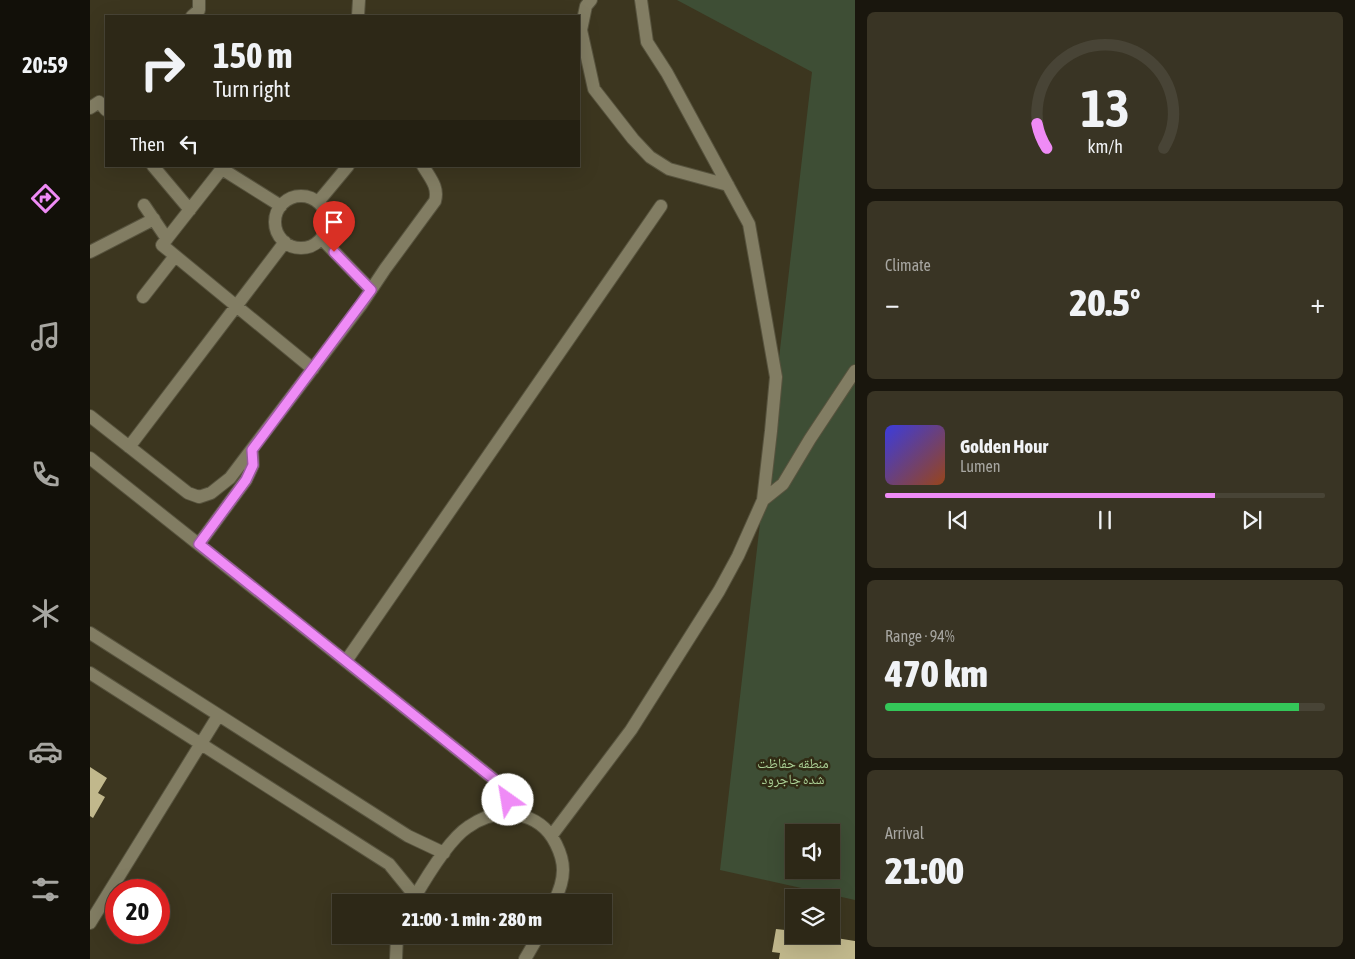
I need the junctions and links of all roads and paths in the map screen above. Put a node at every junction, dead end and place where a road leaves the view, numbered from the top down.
1 (199, 0) edge
2 (359, 0) edge
3 (591, 0) edge
4 (641, 0) edge
5 (193, 15) edge
6 (358, 15) edge
7 (154, 167) edge
8 (347, 167) edge
9 (424, 167) edge
10 (223, 168) edge
11 (728, 185) junction
12 (318, 202) junction
13 (144, 205) dead end
14 (281, 206) junction
15 (661, 206) dead end
16 (190, 210) junction
17 (154, 219) junction
18 (167, 238) junction
19 (322, 238) junction
20 (285, 242) junction
21 (90, 252) edge
22 (175, 256) junction
23 (371, 290) junction
24 (143, 297) dead end
25 (236, 306) junction
26 (313, 369) junction
27 (855, 371) edge
28 (90, 416) edge
29 (129, 447) junction
30 (252, 450) junction
31 (90, 458) edge
32 (763, 500) junction
33 (199, 544) junction
34 (90, 633) edge
35 (346, 661) junction
36 (90, 673) edge
37 (218, 716) junction
38 (201, 744) junction
39 (512, 813) junction
40 (552, 835) junction
41 (444, 853) junction
42 (410, 894) edge
43 (416, 894) edge
44 (557, 894) edge
45 (90, 922) edge
46 (397, 944) edge
47 (535, 944) edge
48 (531, 957) edge
49 (396, 959) edge

1 - 5 lane
2 - 6 lane
3 - 11 lane
4 - 11 lane
7 - 16 lane
8 - 12 lane
9 - 23 lane
10 - 14 lane
10 - 16 lane
11 - 32 lane
12 - 14 lane
12 - 19 lane
13 - 17 lane
14 - 20 lane
15 - 35 lane
16 - 18 lane
17 - 18 lane
17 - 21 lane
18 - 22 lane
19 - 20 lane
19 - 23 lane
20 - 25 lane
22 - 24 lane
22 - 25 lane
23 - 26 lane
25 - 26 lane
25 - 29 lane
26 - 30 lane
27 - 32 lane
28 - 29 lane
29 - 30 lane
30 - 33 lane
31 - 33 lane
32 - 40 lane
33 - 35 lane
34 - 37 lane
35 - 39 lane
36 - 38 lane
37 - 38 lane
37 - 41 lane
38 - 42 lane
38 - 45 lane
39 - 40 lane
39 - 41 lane
40 - 44 lane
41 - 43 lane
46 - 49 lane
47 - 48 lane

